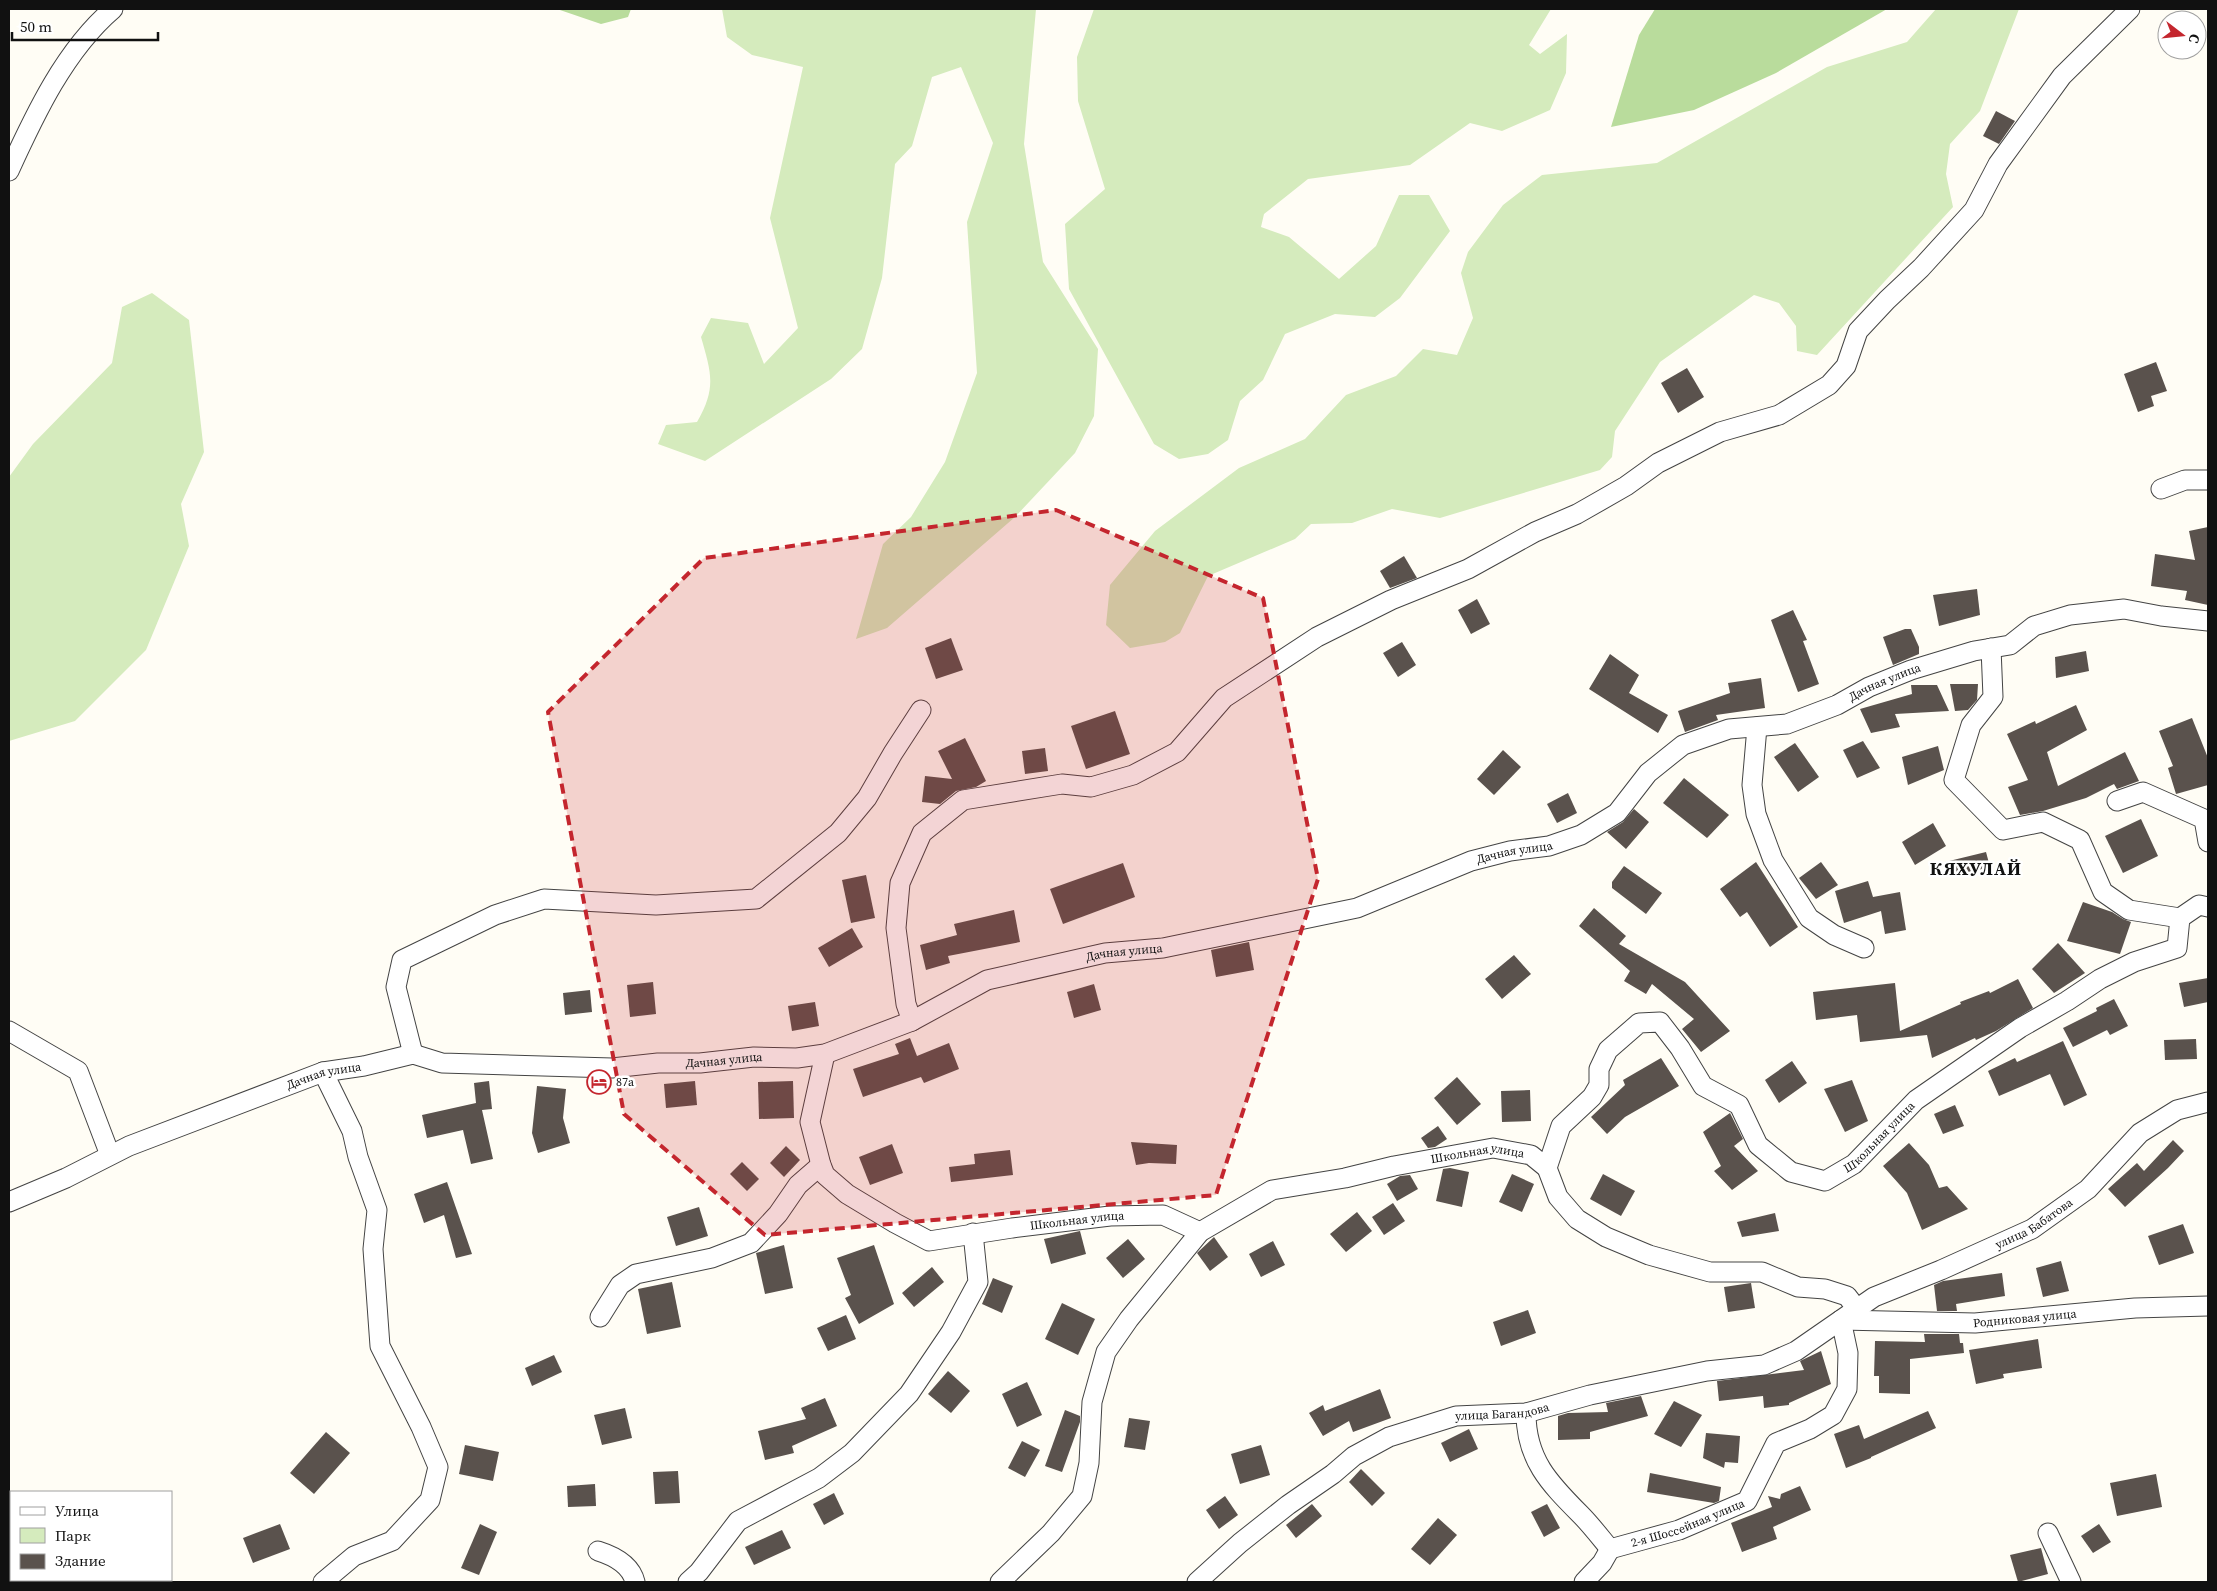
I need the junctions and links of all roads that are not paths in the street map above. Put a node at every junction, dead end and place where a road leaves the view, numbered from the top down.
1 (113, 9) edge
2 (2130, 9) edge
3 (9, 172) edge
4 (2208, 480) edge
5 (2161, 489) dead end
6 (2208, 620) edge
7 (1991, 648) junction
8 (921, 710) dead end
9 (1757, 727) junction
10 (2118, 801) dead end
11 (2208, 842) edge
12 (2208, 906) edge
13 (2180, 918) junction
14 (1864, 948) dead end
15 (912, 1020) junction
16 (9, 1032) edge
17 (413, 1054) junction
18 (825, 1054) junction
19 (323, 1072) junction
20 (2208, 1102) edge
21 (110, 1155) junction
22 (821, 1166) junction
23 (1547, 1168) junction
24 (9, 1202) edge
25 (1200, 1232) junction
26 (973, 1233) junction
27 (2208, 1306) edge
28 (1857, 1309) junction
29 (600, 1317) dead end
30 (1841, 1320) junction
31 (1526, 1413) junction
32 (2048, 1533) dead end
33 (1610, 1549) junction
34 (598, 1551) dead end
35 (323, 1582) edge
36 (635, 1582) edge
37 (688, 1582) edge
38 (1000, 1582) edge
39 (1197, 1582) edge
40 (1584, 1582) edge
41 (2071, 1582) edge

1 - 3 street
2 - 15 street
4 - 5 street
6 - 7 street, Дачная улица
7 - 9 street, Дачная улица
7 - 13 street
8 - 17 street
9 - 14 street
9 - 15 street, Дачная улица
10 - 11 street
12 - 13 street
13 - 23 street, Школьная улица
15 - 18 street, Дачная улица
16 - 21 street
17 - 18 street, Дачная улица
17 - 19 street, Дачная улица
18 - 22 street
19 - 21 street, Дачная улица
19 - 35 street
20 - 28 street, улица Бабатова
21 - 24 street, Дачная улица
22 - 26 street, Школьная улица
22 - 29 street
23 - 25 street, Школьная улица
23 - 28 street
25 - 26 street, Школьная улица
25 - 38 street
26 - 37 street
27 - 30 street, Родниковая улица
28 - 30 street, улица Бабатова
30 - 31 street, улица Багандова
30 - 33 street, 2-я Шоссейная улица
31 - 33 street
31 - 39 street, улица Багандова
32 - 41 street
33 - 40 street
34 - 36 street

